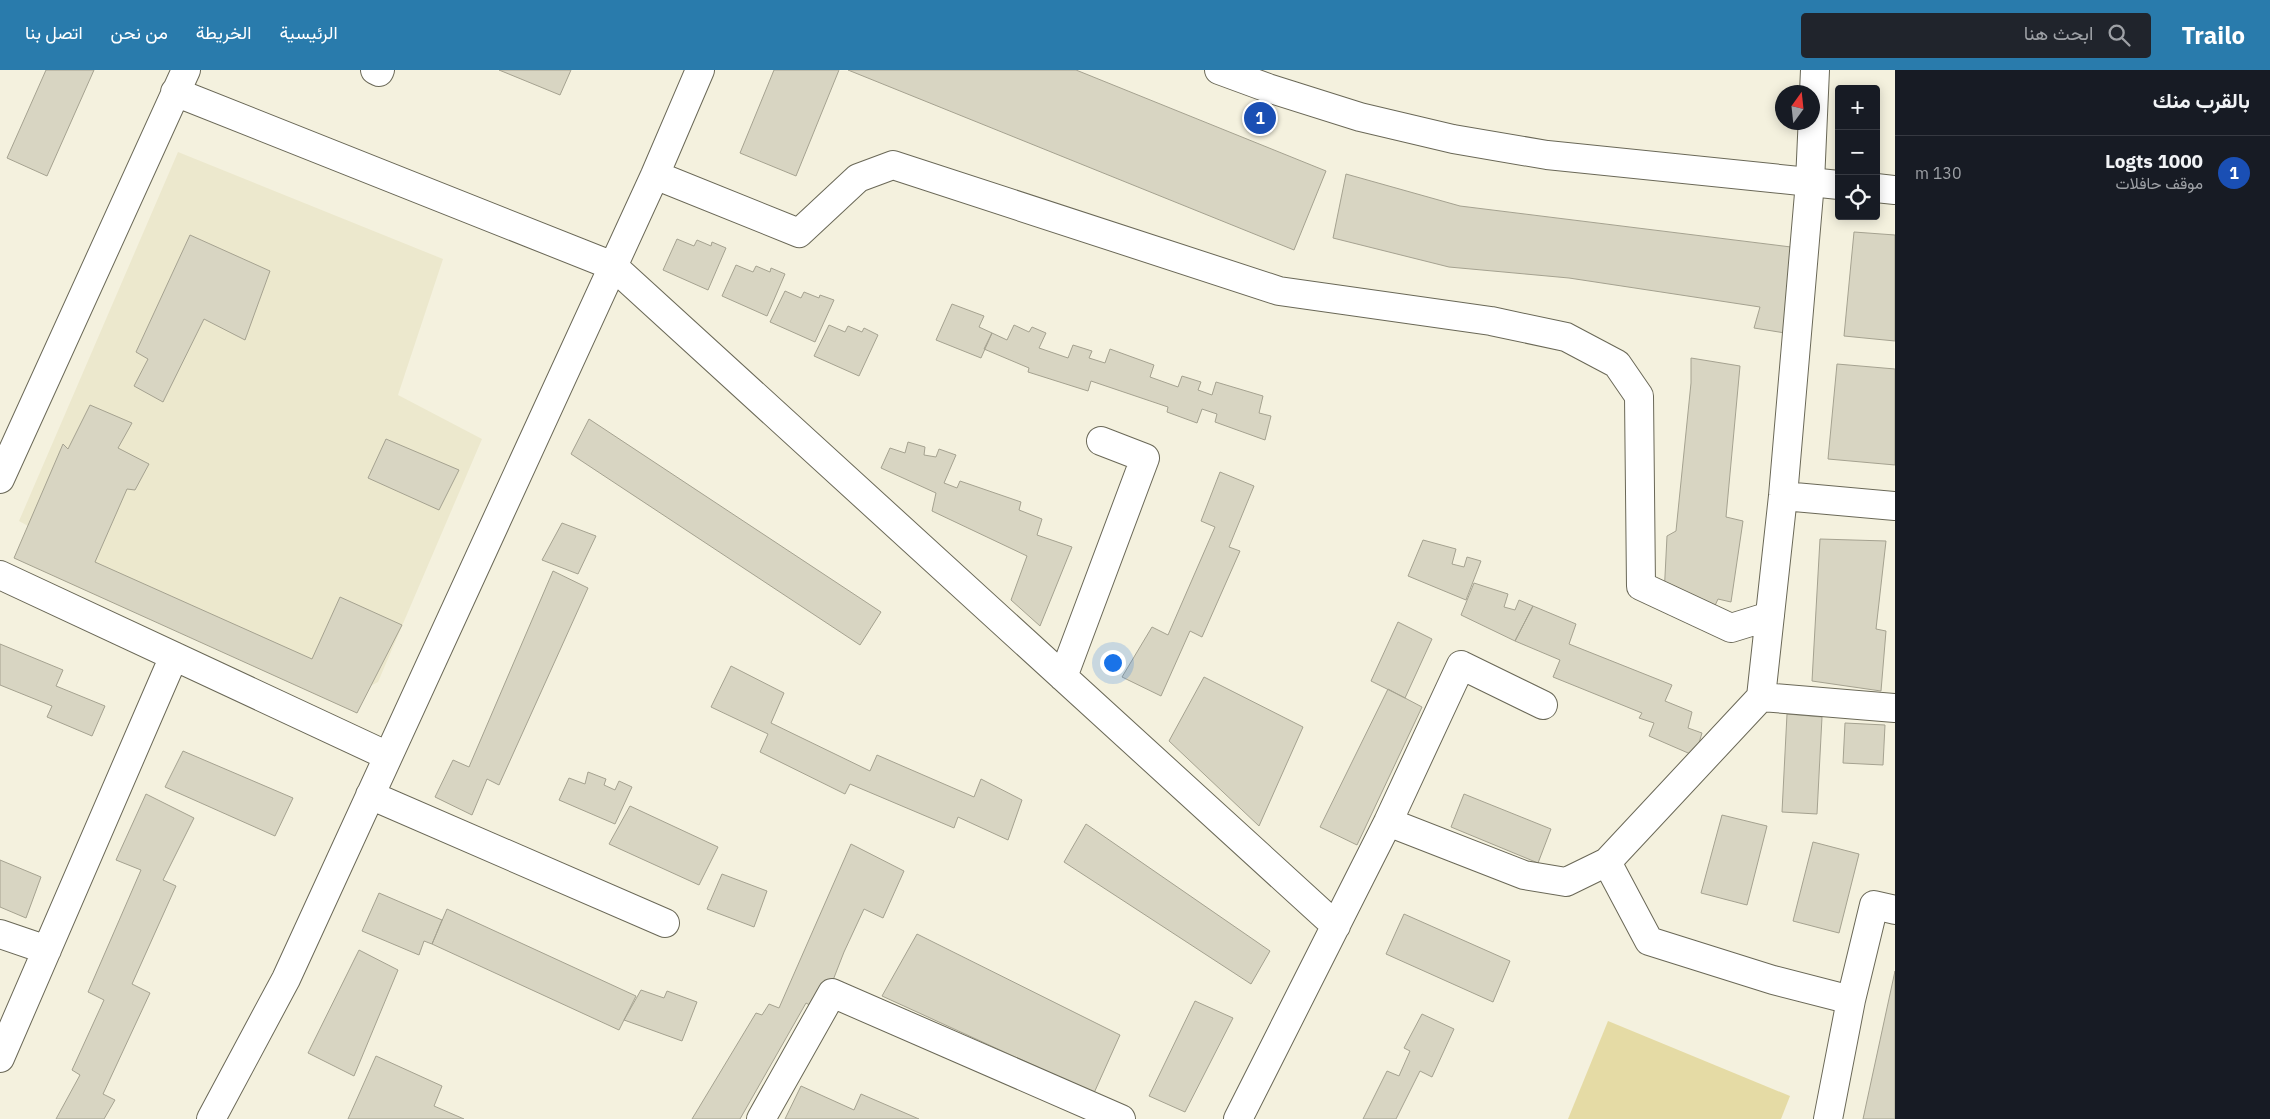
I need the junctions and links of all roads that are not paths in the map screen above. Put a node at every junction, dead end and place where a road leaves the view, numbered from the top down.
1 (375, 70) edge
2 (380, 70) edge
3 (700, 70) edge
4 (1219, 70) edge
5 (1814, 70) edge
6 (180, 81) edge
7 (655, 175) junction
8 (1810, 182) junction
9 (1835, 185) edge
10 (1880, 188) edge
11 (1895, 190) edge
12 (613, 266) junction
13 (1101, 441) dead end
14 (0, 479) edge
15 (1783, 496) junction
16 (1895, 506) edge
17 (0, 575) edge
18 (1770, 616) junction
19 (174, 656) junction
20 (1063, 677) junction
21 (1761, 697) junction
22 (1543, 705) dead end
23 (1895, 708) edge
24 (388, 756) junction
25 (370, 795) junction
26 (1388, 822) junction
27 (1607, 862) junction
28 (1895, 910) edge
29 (665, 923) dead end
30 (1336, 926) junction
31 (0, 934) edge
32 (46, 950) junction
33 (1851, 1000) junction
34 (0, 1058) edge
35 (213, 1119) edge
36 (761, 1119) edge
37 (1121, 1119) edge
38 (1238, 1119) edge
39 (1828, 1119) edge

1 - 2 street
3 - 7 street
4 - 8 street
5 - 8 street
6 - 12 street
6 - 14 street
7 - 12 street
7 - 18 street
8 - 9 street
8 - 15 street
10 - 11 street
12 - 20 street
12 - 24 street
13 - 20 street
15 - 16 street
15 - 18 street
17 - 19 street
18 - 21 street
19 - 24 street
19 - 32 street
20 - 30 street
21 - 23 street
21 - 27 street
22 - 26 street
24 - 25 street
25 - 29 street
25 - 35 street
26 - 27 street
26 - 30 street
27 - 33 street
28 - 33 street
30 - 38 street
31 - 32 street
32 - 34 street
33 - 39 street
36 - 37 street

